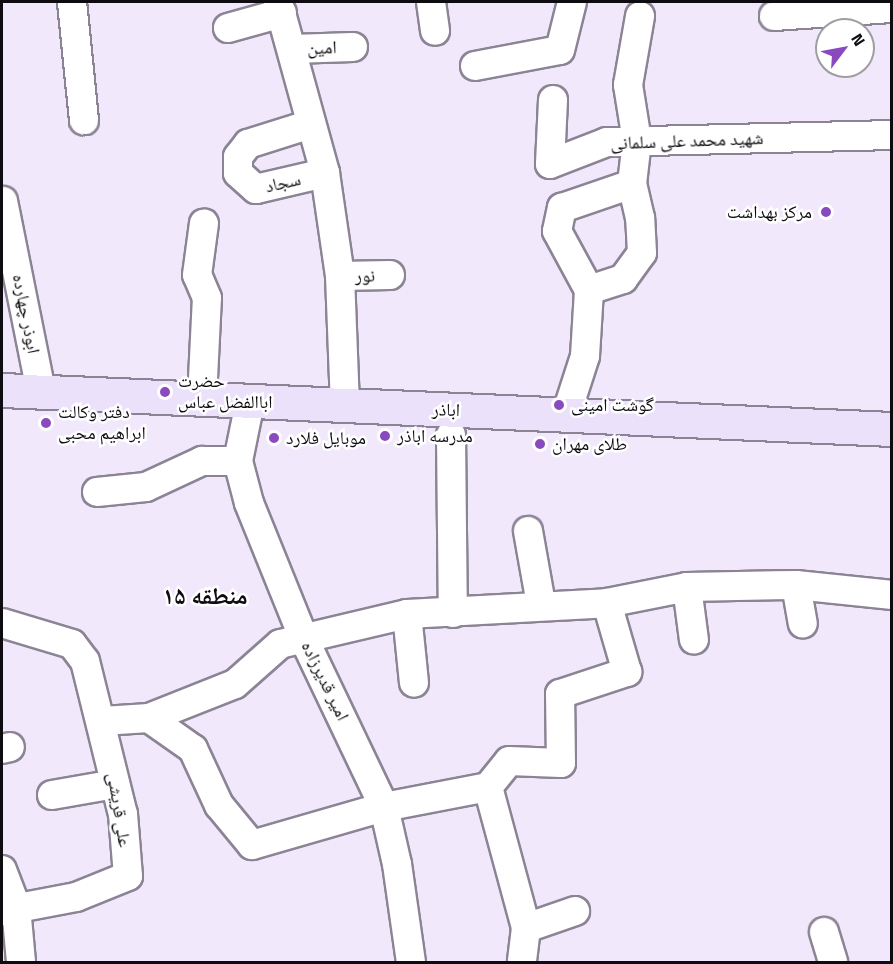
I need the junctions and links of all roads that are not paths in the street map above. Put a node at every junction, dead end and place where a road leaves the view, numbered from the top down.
1 (72, 2) edge
2 (430, 2) edge
3 (572, 2) edge
4 (280, 7) edge
5 (802, 8) edge
6 (891, 8) edge
7 (640, 16) dead end
8 (774, 16) dead end
9 (228, 28) dead end
10 (435, 31) dead end
11 (353, 47) dead end
12 (292, 49) junction
13 (475, 66) dead end
14 (553, 100) dead end
15 (84, 120) dead end
16 (311, 124) junction
17 (891, 135) edge
18 (637, 141) junction
19 (326, 173) junction
20 (632, 184) junction
21 (3, 201) edge
22 (204, 223) dead end
23 (390, 275) dead end
24 (340, 276) junction
25 (589, 290) junction
26 (3, 387) edge
27 (40, 392) junction
28 (202, 399) junction
29 (250, 402) junction
30 (345, 406) junction
31 (566, 415) junction
32 (891, 429) edge
33 (451, 435) dead end
34 (238, 461) junction
35 (97, 492) dead end
36 (528, 531) dead end
37 (796, 585) junction
38 (687, 587) junction
39 (891, 594) edge
40 (607, 603) junction
41 (541, 604) junction
42 (453, 613) junction
43 (407, 614) junction
44 (2, 623) edge
45 (803, 624) dead end
46 (304, 639) junction
47 (694, 640) dead end
48 (414, 683) dead end
49 (149, 718) junction
50 (102, 721) junction
51 (115, 784) junction
52 (488, 787) junction
53 (52, 795) dead end
54 (384, 807) junction
55 (2, 870) edge
56 (9, 909) edge
57 (575, 911) dead end
58 (526, 928) junction
59 (824, 932) dead end
60 (21, 963) edge
61 (411, 963) edge
62 (522, 963) edge
63 (833, 963) edge

1 - 15 street
2 - 10 street
3 - 13 street
4 - 9 street
4 - 12 street
5 - 6 street
5 - 8 street
7 - 18 street
11 - 12 street, امین
12 - 16 street
14 - 18 street, شهید محمد علی سلمانی
16 - 19 street
16 - 19 street, سجاد
17 - 18 street, شهید محمد علی سلمانی
18 - 20 street
19 - 24 street
20 - 25 street
20 - 25 street
21 - 27 street, ابوذر چهارده
22 - 28 street
23 - 24 street, نور
24 - 30 street
25 - 31 street
26 - 27 main road, اباذر
27 - 28 main road, اباذر
28 - 29 main road, اباذر
29 - 30 main road, اباذر
29 - 34 street, امیر قدیرزاده
30 - 31 main road, اباذر
31 - 32 main road, اباذر
33 - 42 street
34 - 35 street
34 - 46 street, امیر قدیرزاده
36 - 41 street
37 - 38 street
37 - 39 street
37 - 45 street
38 - 40 street
38 - 47 street
40 - 41 street
40 - 52 street
41 - 42 street
42 - 43 street
43 - 46 street
43 - 48 street
44 - 50 street, علی قریشی
46 - 49 street
46 - 54 street, امیر قدیرزاده
49 - 50 street
49 - 54 street
50 - 51 street, علی قریشی
51 - 53 street
51 - 56 street, علی قریشی
52 - 54 street
52 - 58 street
54 - 61 street, امیر قدیرزاده
55 - 56 street
56 - 60 street
57 - 58 street
58 - 62 street
59 - 63 street

